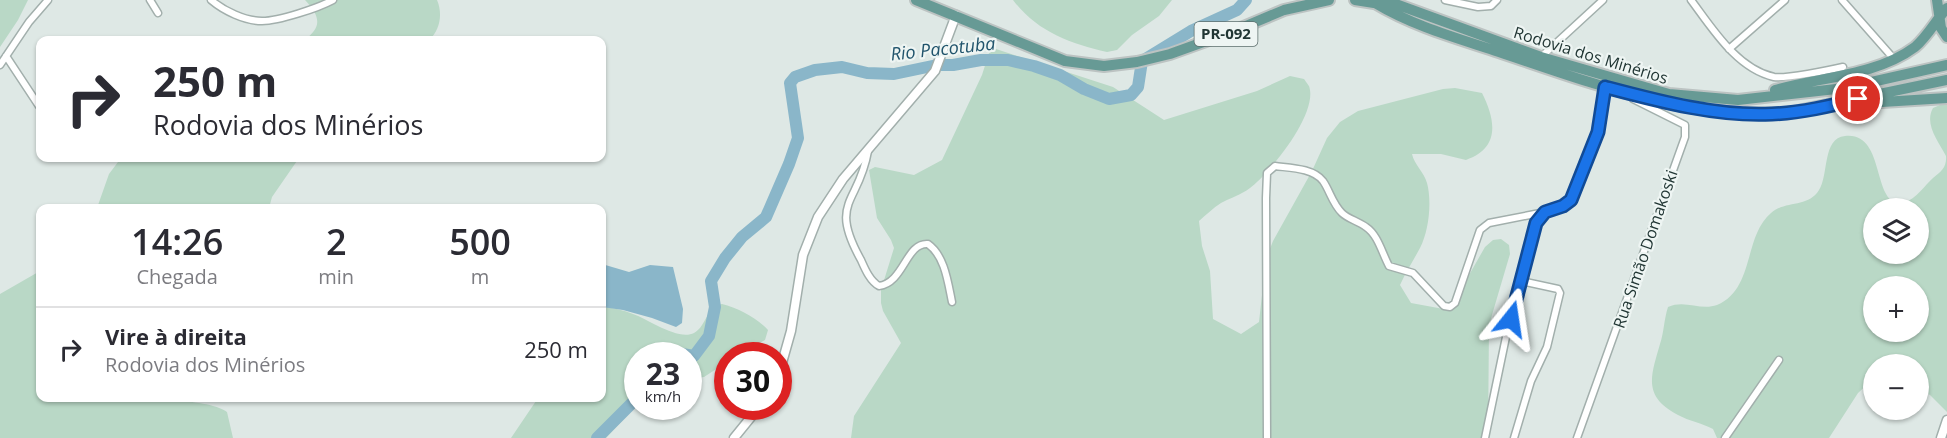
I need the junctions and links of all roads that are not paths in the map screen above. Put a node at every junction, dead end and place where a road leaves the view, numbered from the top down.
1 (48, 0) edge
2 (150, 0) edge
3 (211, 0) edge
4 (333, 0) edge
5 (916, 0) edge
6 (1329, 0) edge
7 (1355, 0) edge
8 (1445, 0) edge
9 (1497, 0) edge
10 (1604, 0) edge
11 (1691, 0) edge
12 (1785, 0) edge
13 (1842, 0) edge
14 (1937, 0) edge
15 (1374, 3) junction
16 (1947, 8) edge
17 (158, 14) dead end
18 (956, 15) junction
19 (1940, 18) junction
20 (1947, 37) edge
21 (1729, 49) junction
22 (6, 56) junction
23 (1540, 57) junction
24 (1893, 59) junction
25 (0, 65) edge
26 (1947, 65) edge
27 (1843, 66) dead end
28 (1947, 80) edge
29 (1605, 87) junction
30 (1623, 92) junction
31 (1755, 98) junction
32 (1947, 98) edge
33 (36, 101) edge
34 (1839, 104) junction
35 (868, 150) junction
36 (1545, 212) junction
37 (1521, 281) junction
38 (952, 302) dead end
39 (788, 342) edge
40 (1779, 360) dead end
41 (749, 420) edge
42 (1947, 420) edge
43 (734, 438) edge
44 (1268, 438) edge
45 (1485, 438) edge
46 (1514, 438) edge
47 (1577, 438) edge
48 (1725, 438) edge
49 (1941, 438) edge

1 - 22 street
2 - 17 street
3 - 4 street
5 - 18 main road, PR-092
6 - 18 main road, PR-092
7 - 15 main road, Rodovia dos Minérios
8 - 9 street
10 - 23 street
11 - 21 street
12 - 21 street
13 - 24 street
14 - 19 main road
15 - 23 main road, Rodovia dos Minérios
15 - 29 main road, Rodovia dos Minérios
16 - 19 main road
18 - 35 street
19 - 20 main road
19 - 24 main road
21 - 27 street
22 - 25 street
22 - 33 street
23 - 31 main road, Rodovia dos Minérios
24 - 31 main road
26 - 31 main road, Rodovia dos Minérios
28 - 34 main road, Rodovia dos Minérios
29 - 30 main road, Rodovia dos Minérios
29 - 36 street
30 - 34 main road, Rodovia dos Minérios
30 - 47 street, Rua Simão Domakoski
32 - 34 main road
35 - 38 street
35 - 39 street
36 - 37 street
36 - 44 street
37 - 45 street
37 - 46 street
40 - 48 street
41 - 43 street
42 - 49 street

